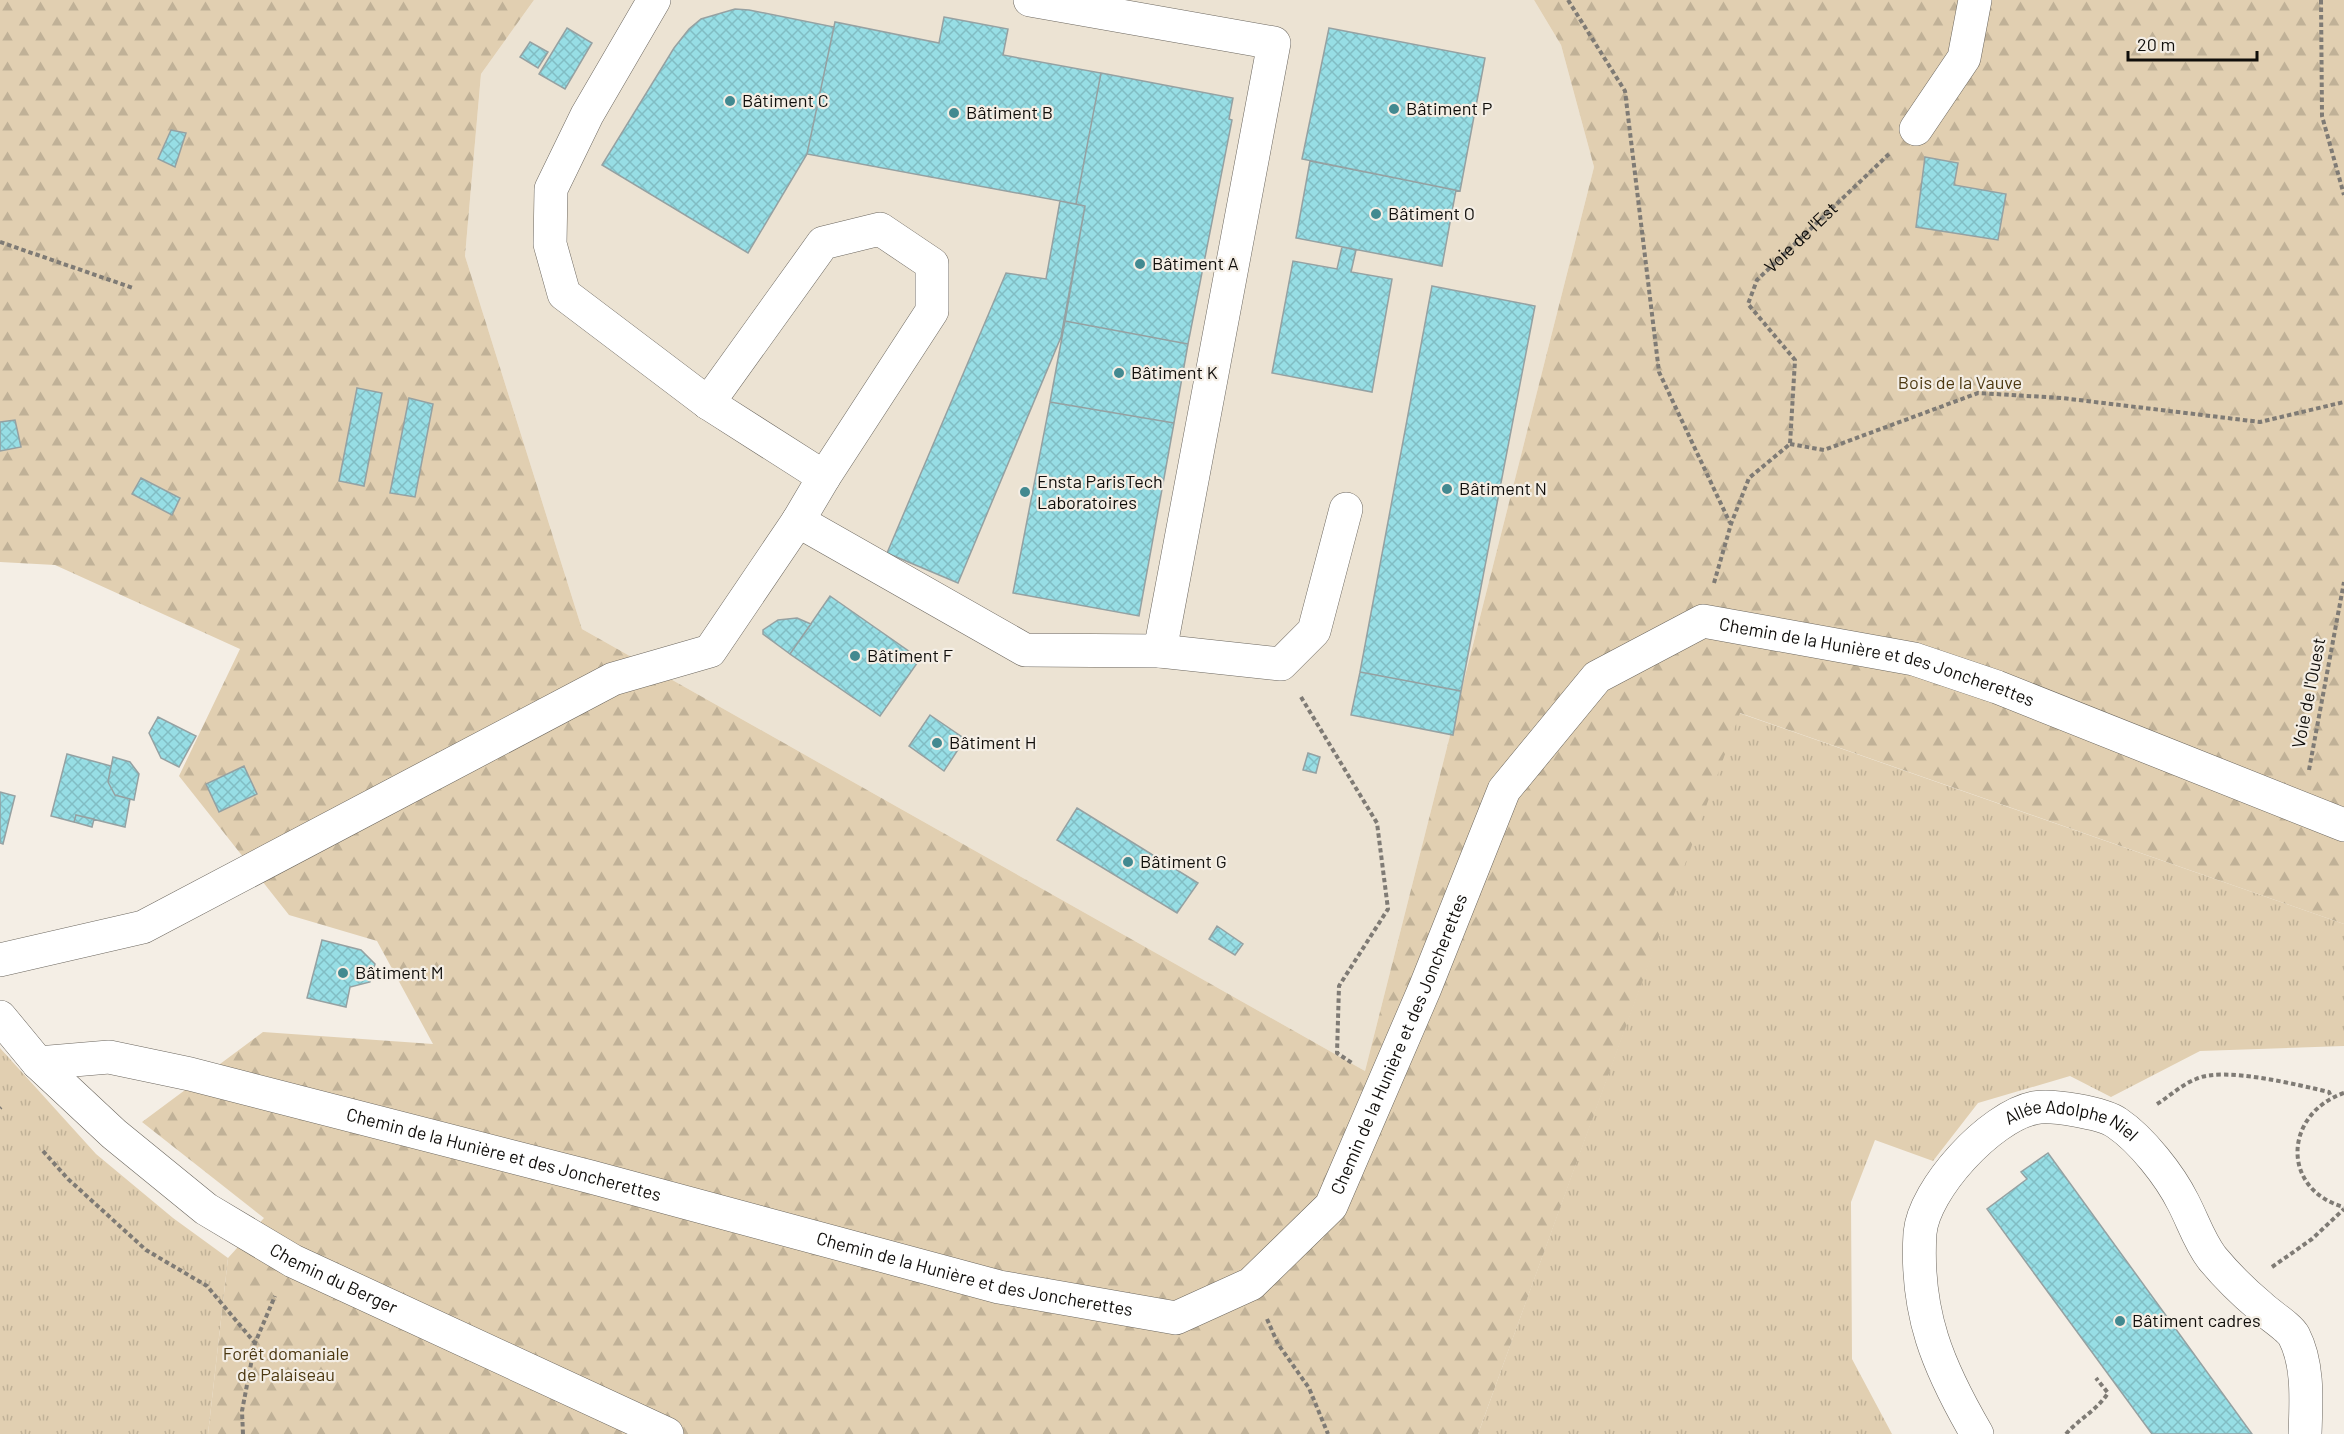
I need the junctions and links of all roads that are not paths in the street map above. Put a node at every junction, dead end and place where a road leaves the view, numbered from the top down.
1 (654, 0) edge
2 (1030, 0) edge
3 (1975, 0) edge
4 (1916, 129) road end
5 (708, 403) junction
6 (824, 477) junction
7 (1346, 509) dead end
8 (798, 521) junction
9 (1160, 651) junction
10 (2344, 825) edge
11 (0, 960) edge
12 (0, 1017) edge
13 (38, 1063) junction
14 (667, 1434) edge
15 (1977, 1434) edge
16 (2305, 1434) edge

1 - 5 street
2 - 9 street
3 - 4 street
5 - 6 street
5 - 6 street
6 - 8 street
7 - 9 street
8 - 9 street
8 - 11 street
10 - 13 street, Chemin de la Hunière et des Joncherettes
12 - 13 street, Chemin du Berger
13 - 14 street, Chemin du Berger
15 - 16 street, Allée Adolphe Niel

